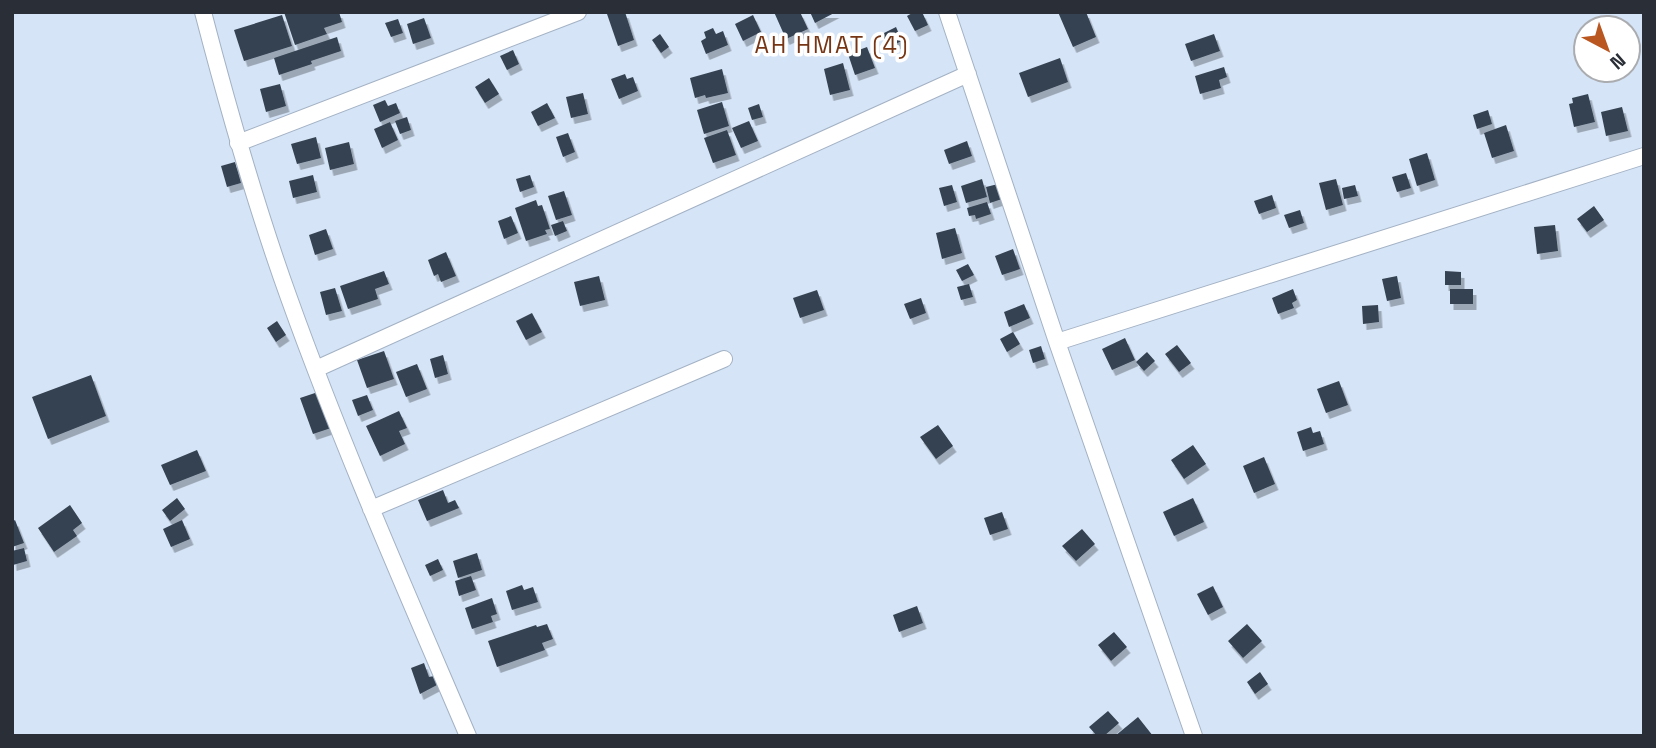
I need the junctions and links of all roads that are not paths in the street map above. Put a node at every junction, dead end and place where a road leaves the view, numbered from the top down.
1 (578, 12) edge
2 (947, 12) edge
3 (205, 13) edge
4 (968, 74) junction
5 (239, 142) junction
6 (1644, 156) edge
7 (1057, 342) junction
8 (724, 359) dead end
9 (316, 369) junction
10 (371, 509) junction
11 (468, 736) edge
12 (1194, 736) edge

1 - 5 street
2 - 4 street
3 - 5 street
4 - 7 street
4 - 9 street
5 - 9 street
6 - 7 street
7 - 12 street
8 - 10 street
9 - 10 street
10 - 11 street

